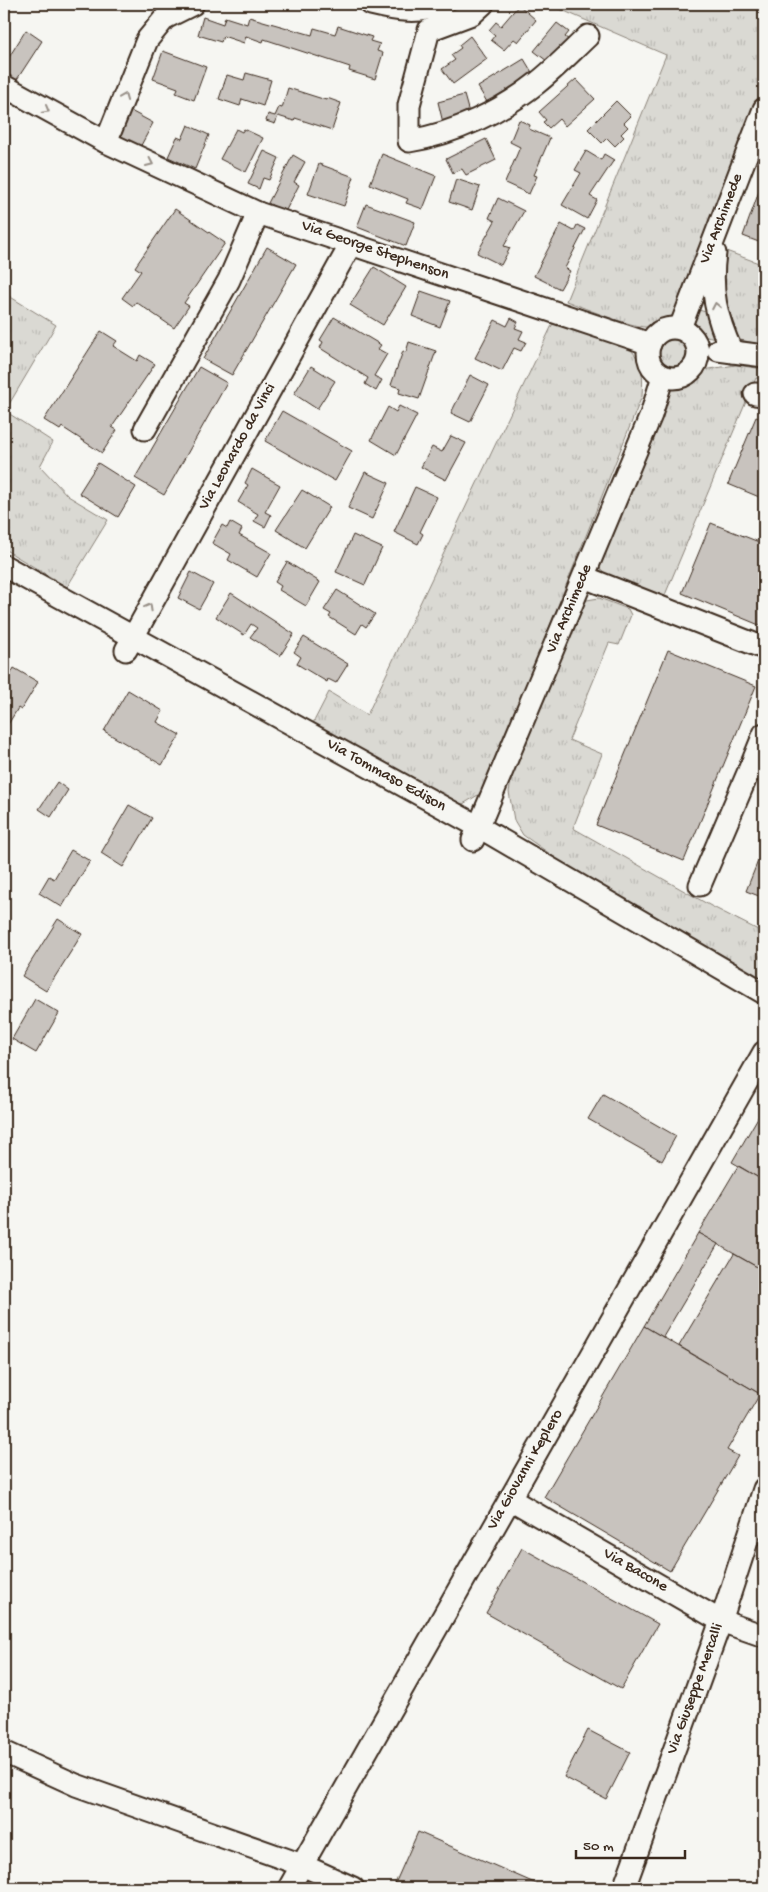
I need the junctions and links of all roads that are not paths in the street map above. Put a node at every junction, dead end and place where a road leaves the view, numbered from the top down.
1 (193, 4) edge
2 (371, 4) edge
3 (444, 4) edge
4 (483, 4) edge
5 (588, 36) dead end
6 (4, 86) edge
7 (764, 109) edge
8 (106, 142) junction
9 (258, 213) junction
10 (718, 231) junction
11 (351, 244) junction
12 (680, 328) junction
13 (650, 344) junction
14 (698, 348) junction
15 (732, 352) junction
16 (764, 356) edge
17 (663, 376) junction
18 (144, 428) dead end
19 (4, 566) edge
20 (584, 576) junction
21 (4, 582) edge
22 (129, 644) junction
23 (764, 648) edge
24 (764, 734) edge
25 (758, 768) edge
26 (476, 834) junction
27 (700, 885) dead end
28 (764, 993) edge
29 (764, 1008) edge
30 (764, 1052) edge
31 (764, 1489) edge
32 (510, 1499) junction
33 (720, 1621) junction
34 (764, 1636) edge
35 (4, 1752) edge
36 (302, 1866) junction
37 (289, 1888) edge
38 (353, 1888) edge
39 (624, 1888) edge

8 -> 1 street
2 - 3 street
4 - 5 street
6 -> 8 street, Via George Stephenson
7 - 10 street, Via Archimede
8 -> 9 street, Via George Stephenson
9 - 11 street, Via George Stephenson
9 - 18 street
10 - 12 street, Via Archimede
15 -> 10 street
11 - 13 street, Via George Stephenson
22 -> 11 street, Via Leonardo da Vinci
12 - 13 street
12 - 14 street
13 - 17 street
14 - 15 street
14 - 17 street
15 - 16 street
17 - 20 street, Via Archimede
19 - 22 street, Via Tommaso Edison
20 - 23 street
20 - 26 street, Via Archimede
21 - 22 street, Via Tommaso Edison
22 - 26 street, Via Tommaso Edison
24 - 25 street
25 - 27 street
26 - 28 street, Via Tommaso Edison
26 - 29 street, Via Tommaso Edison
30 - 32 street, Via Giovanni Keplero
31 - 33 street, Via Giuseppe Mercalli
32 - 33 street, Via Bacone
32 - 36 street, Via Giovanni Keplero
33 - 34 street, Via Bacone
33 - 39 street, Via Giuseppe Mercalli
35 - 36 street
36 - 37 street, Via Giovanni Keplero
36 - 38 street

